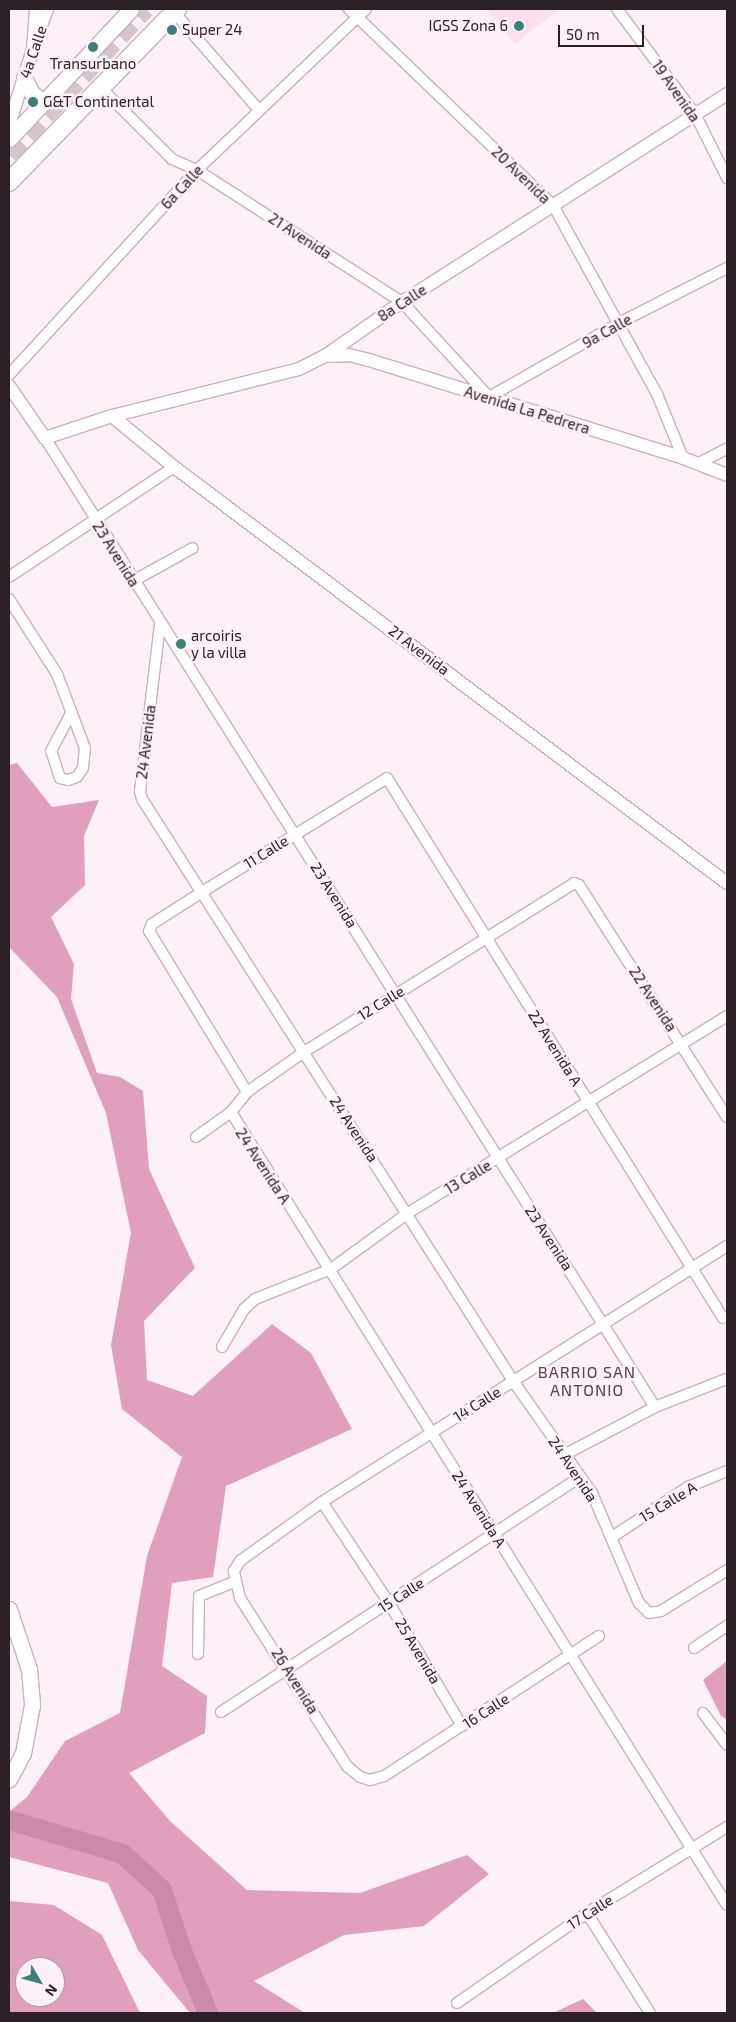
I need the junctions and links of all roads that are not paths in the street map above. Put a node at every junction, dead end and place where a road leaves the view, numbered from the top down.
1 (36, 9) edge
2 (48, 9) edge
3 (131, 9) edge
4 (349, 9) edge
5 (366, 9) edge
6 (617, 9) edge
7 (176, 10) edge
8 (357, 17) junction
9 (33, 49) junction
10 (24, 78) junction
11 (101, 88) junction
12 (727, 94) edge
13 (43, 102) junction
14 (259, 110) junction
15 (695, 114) junction
16 (9, 125) edge
17 (9, 139) edge
18 (197, 170) junction
19 (727, 178) edge
20 (9, 182) edge
21 (552, 205) junction
22 (727, 268) edge
23 (402, 302) junction
24 (619, 323) junction
25 (325, 356) junction
26 (9, 375) edge
27 (9, 386) edge
28 (488, 397) junction
29 (112, 416) junction
30 (45, 438) junction
31 (727, 449) edge
32 (683, 458) junction
33 (697, 464) junction
34 (174, 467) junction
35 (727, 475) edge
36 (95, 522) junction
37 (193, 548) dead end
38 (9, 577) edge
39 (133, 581) junction
40 (9, 599) edge
41 (160, 624) junction
42 (71, 713) junction
43 (387, 778) joint
44 (296, 834) junction
45 (577, 883) joint
46 (727, 883) edge
47 (202, 892) junction
48 (486, 938) junction
49 (396, 994) junction
50 (727, 1016) edge
51 (682, 1044) junction
52 (304, 1052) junction
53 (247, 1092) junction
54 (589, 1103) junction
55 (231, 1112) junction
56 (727, 1116) edge
57 (196, 1137) dead end
58 (498, 1159) junction
59 (408, 1213) junction
60 (727, 1246) edge
61 (692, 1268) junction
62 (331, 1269) junction
63 (723, 1318) dead end
64 (604, 1324) junction
65 (222, 1347) dead end
66 (727, 1379) edge
67 (513, 1381) junction
68 (655, 1407) junction
69 (431, 1433) junction
70 (564, 1455) junction
71 (727, 1471) edge
72 (580, 1477) junction
73 (322, 1502) junction
74 (494, 1532) junction
75 (612, 1538) junction
76 (234, 1570) joint
77 (727, 1570) edge
78 (234, 1582) junction
79 (389, 1603) junction
80 (9, 1609) edge
81 (727, 1626) edge
82 (599, 1636) dead end
83 (694, 1648) dead end
84 (198, 1654) dead end
85 (571, 1656) junction
86 (288, 1668) junction
87 (221, 1712) dead end
88 (703, 1713) dead end
89 (462, 1726) junction
90 (727, 1745) edge
91 (9, 1779) edge
92 (370, 1780) joint
93 (727, 1827) edge
94 (691, 1849) junction
95 (727, 1905) edge
96 (588, 1913) junction
97 (457, 2003) dead end
98 (650, 2013) edge

1 - 9 street
2 - 9 street, 4a Calle
3 - 13 main road
4 - 8 street, 20 Avenida
5 - 8 street, 6a Calle
6 - 15 street, 19 Avenida
7 - 11 highway
7 - 14 street
8 - 14 street, 6a Calle
8 - 21 street, 20 Avenida
9 - 10 street, 4a Calle
10 - 13 main road
10 - 16 street, 4a Calle
11 - 18 street, 21 Avenida
11 - 20 highway
12 - 15 street, 8a Calle
13 - 17 main road
14 - 18 street, 6a Calle
15 - 19 street, 19 Avenida
15 - 21 street, 8a Calle
18 - 23 street, 21 Avenida
18 - 26 street, 6a Calle
21 - 23 street, 8a Calle
21 - 24 street, 20 Avenida
22 - 24 street, 9a Calle
23 - 25 street, 8a Calle
23 - 28 street, 21 Avenida
24 - 28 street, 9a Calle
24 - 32 street, 20 Avenida
25 - 28 street, Avenida La Pedrera
25 - 29 street, 8a Calle
27 - 30 street, 23 Avenida
28 - 32 street, Avenida La Pedrera
29 - 30 street, 8a Calle
29 - 34 street, 21 Avenida
30 - 36 street, 23 Avenida
31 - 33 street
32 - 33 street, Avenida La Pedrera
33 - 35 street, Avenida La Pedrera
34 - 36 street
34 - 46 street, 21 Avenida
36 - 38 street
36 - 39 street, 23 Avenida
37 - 39 street
39 - 41 street, 23 Avenida
40 - 42 street
41 - 44 street, 23 Avenida
41 - 47 street, 24 Avenida
42 - 42 street
43 - 44 street, 11 Calle
43 - 48 street, 22 Avenida A
44 - 47 street, 11 Calle
44 - 49 street, 23 Avenida
45 - 48 street, 12 Calle
45 - 51 street, 22 Avenida
47 - 52 street, 24 Avenida
47 - 53 street, 11 Calle
48 - 49 street, 12 Calle
48 - 54 street, 22 Avenida A
49 - 52 street, 12 Calle
49 - 58 street, 23 Avenida
50 - 51 street, 13 Calle
51 - 54 street, 13 Calle
51 - 56 street, 22 Avenida
52 - 53 street, 12 Calle
52 - 59 street, 24 Avenida
53 - 55 street, 12 Calle
54 - 58 street, 13 Calle
54 - 61 street, 22 Avenida A
55 - 57 street, 12 Calle
55 - 62 street, 24 Avenida A
58 - 59 street, 13 Calle
58 - 64 street, 23 Avenida
59 - 62 street, 13 Calle
59 - 67 street, 24 Avenida
60 - 61 street, 14 Calle
61 - 63 street, 22 Avenida A
61 - 64 street, 14 Calle
62 - 65 street, 13 Calle
62 - 69 street, 24 Avenida A
64 - 67 street, 14 Calle
64 - 68 street, 23 Avenida
66 - 68 street
67 - 69 street, 14 Calle
67 - 70 street, 24 Avenida
68 - 70 street
69 - 73 street, 14 Calle
69 - 74 street, 24 Avenida A
70 - 72 street, 24 Avenida
71 - 75 street, 15 Calle A
72 - 74 street, 15 Calle
72 - 75 street, 24 Avenida
73 - 76 street, 14 Calle
73 - 79 street, 25 Avenida
74 - 79 street, 15 Calle
74 - 85 street, 24 Avenida A
75 - 77 street, 24 Avenida
76 - 78 street, 26 Avenida
78 - 84 street
78 - 86 street, 26 Avenida
79 - 86 street, 15 Calle
79 - 89 street, 25 Avenida
80 - 91 main road
81 - 83 street
82 - 85 street, 16 Calle
85 - 89 street, 16 Calle
85 - 94 street, 24 Avenida A
86 - 87 street, 15 Calle
86 - 92 street, 26 Avenida
88 - 90 street
89 - 92 street, 16 Calle
93 - 94 street, 17 Calle
94 - 95 street, 24 Avenida A
94 - 96 street, 17 Calle
96 - 97 street, 17 Calle
96 - 98 street

